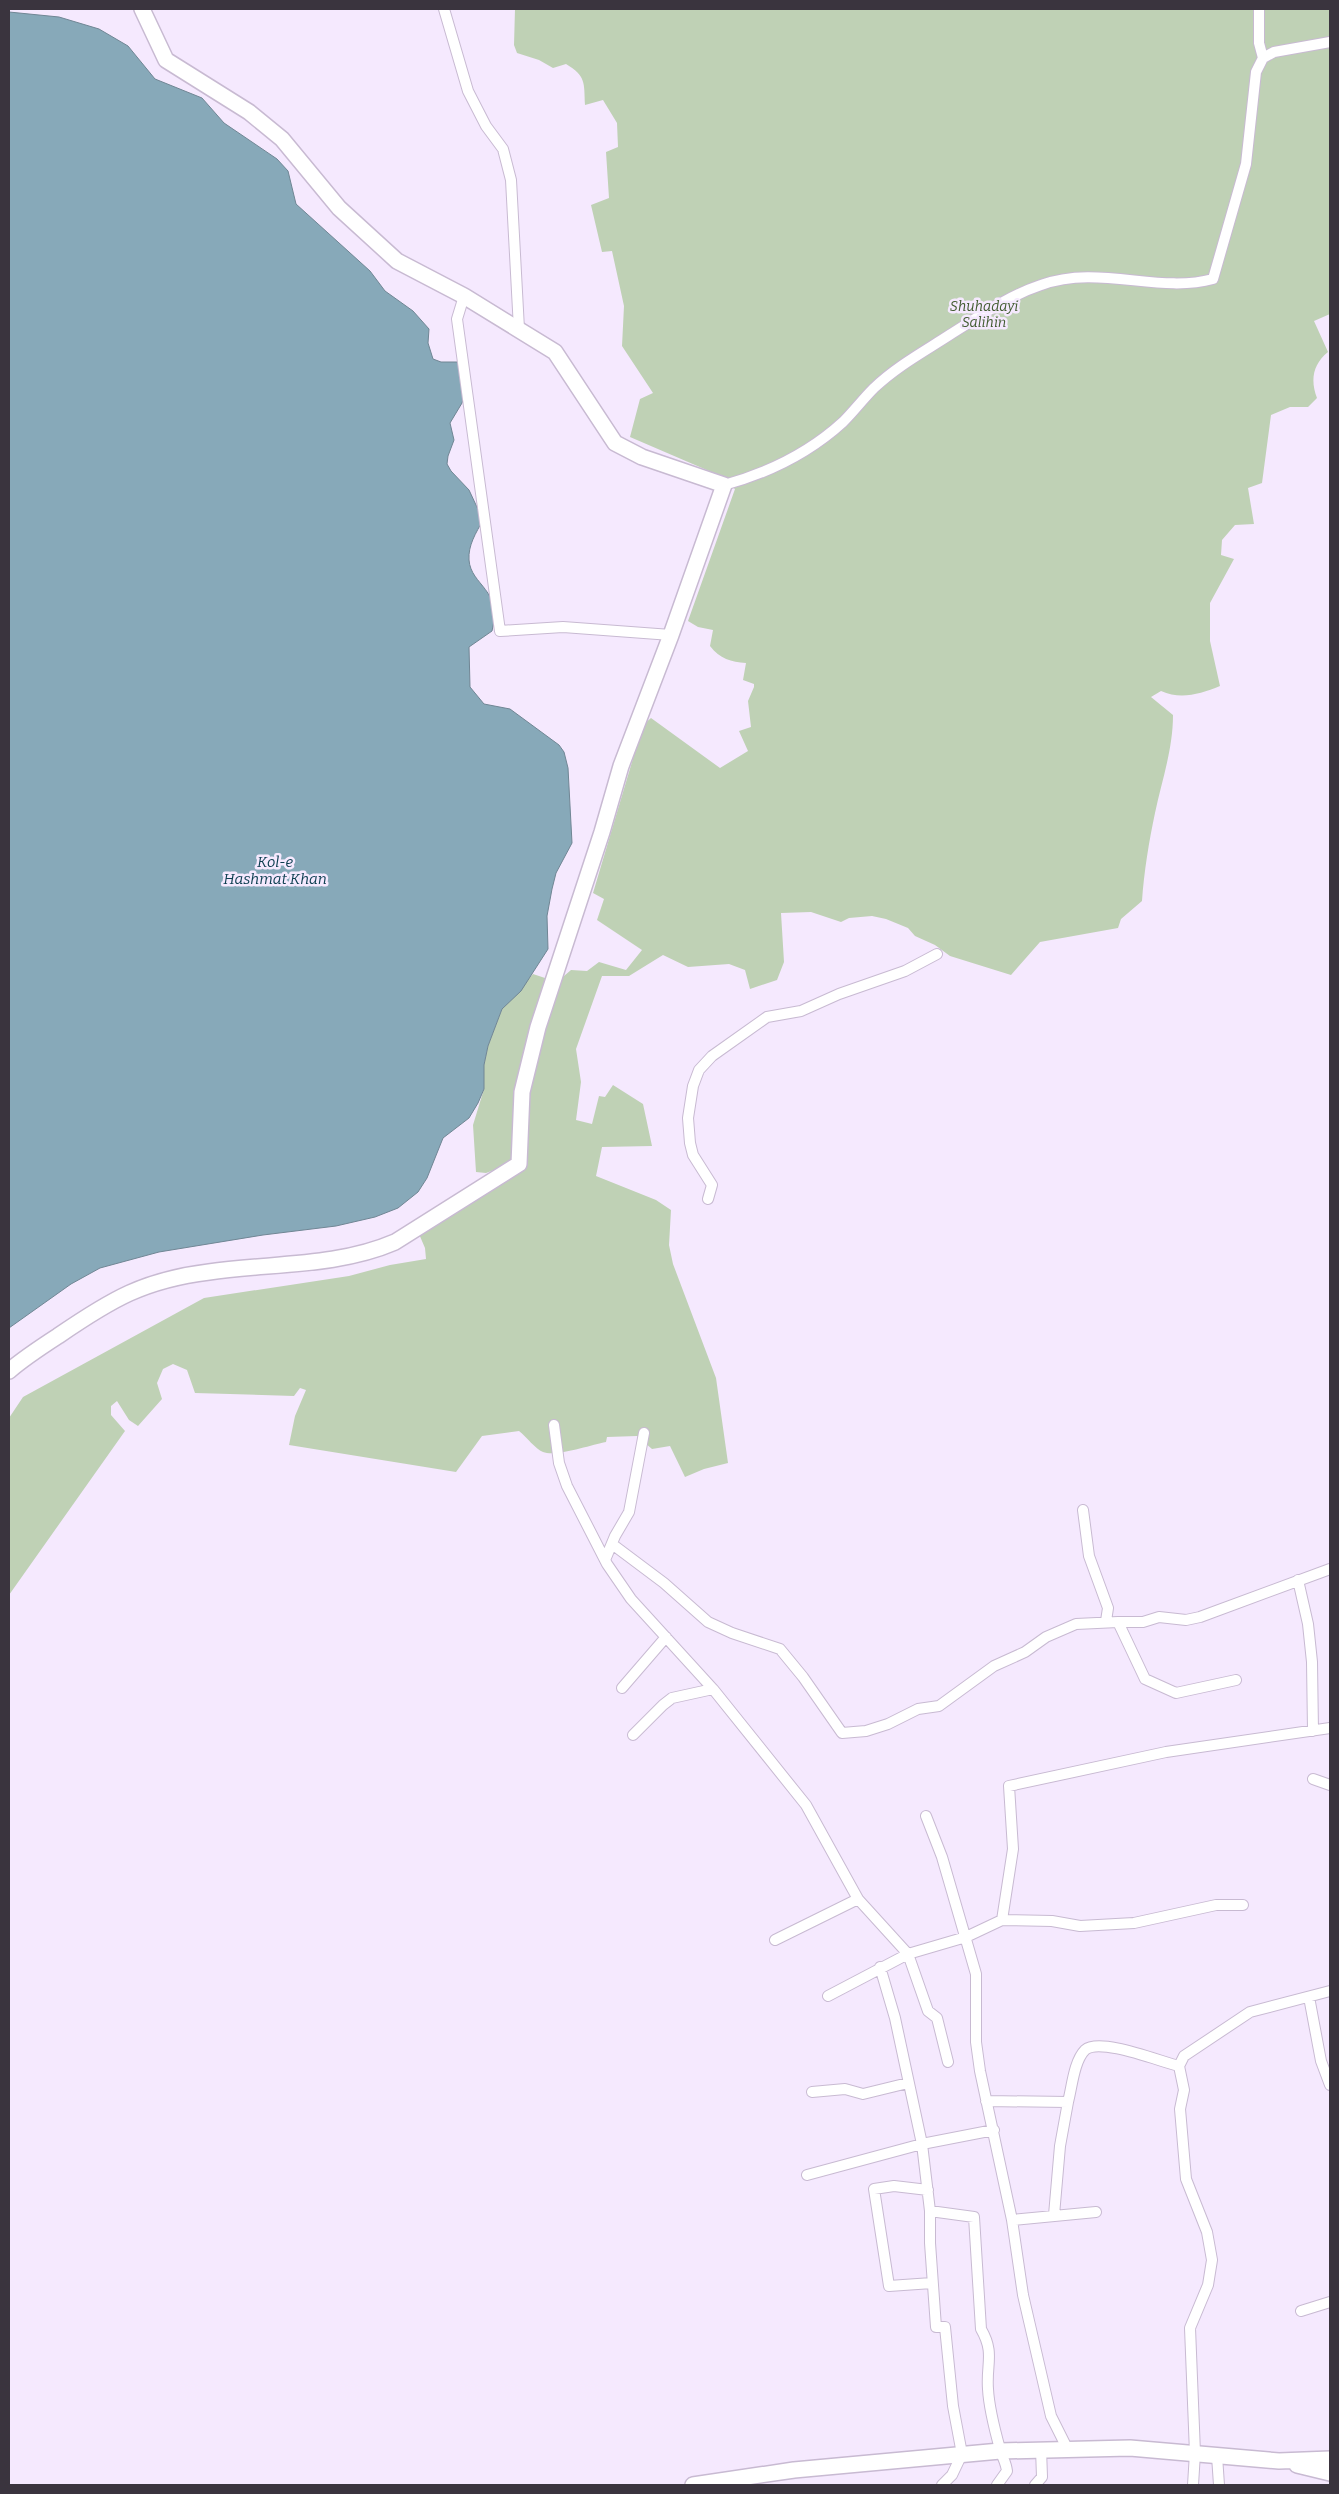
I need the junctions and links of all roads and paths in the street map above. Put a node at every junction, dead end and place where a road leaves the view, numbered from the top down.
1 (142, 9) edge
2 (444, 9) edge
3 (1259, 9) edge
4 (1330, 42) edge
5 (1263, 58) junction
6 (464, 296) junction
7 (519, 329) junction
8 (724, 485) junction
9 (671, 635) junction
10 (937, 954) dead end
11 (708, 1199) dead end
12 (9, 1371) edge
13 (554, 1425) dead end
14 (644, 1433) dead end
15 (1083, 1510) dead end
16 (612, 1544) junction
17 (605, 1560) junction
18 (1330, 1569) edge
19 (1298, 1580) junction
20 (1106, 1621) junction
21 (1118, 1622) junction
22 (666, 1638) junction
23 (1236, 1680) dead end
24 (622, 1688) dead end
25 (713, 1689) junction
26 (1330, 1728) edge
27 (1314, 1731) junction
28 (633, 1735) dead end
29 (1313, 1779) dead end
30 (1330, 1785) edge
31 (926, 1816) dead end
32 (858, 1899) junction
33 (1243, 1905) dead end
34 (1002, 1920) junction
35 (966, 1937) junction
36 (775, 1940) dead end
37 (908, 1954) junction
38 (880, 1967) junction
39 (1330, 1991) edge
40 (828, 1996) dead end
41 (1309, 1997) junction
42 (948, 2062) dead end
43 (1179, 2066) junction
44 (908, 2083) junction
45 (1330, 2085) edge
46 (812, 2092) dead end
47 (986, 2101) junction
48 (1068, 2102) junction
49 (994, 2130) junction
50 (922, 2144) junction
51 (806, 2174) dead end
52 (928, 2190) junction
53 (930, 2211) junction
54 (1096, 2212) dead end
55 (1054, 2215) junction
56 (1012, 2220) junction
57 (932, 2282) junction
58 (1330, 2302) edge
59 (1301, 2311) dead end
60 (1067, 2448) junction
61 (1041, 2449) junction
62 (1000, 2451) junction
63 (1194, 2453) junction
64 (962, 2454) junction
65 (1217, 2456) junction
66 (1330, 2459) edge
67 (1279, 2461) junction
68 (1330, 2473) edge
69 (693, 2485) edge
70 (942, 2485) edge
71 (997, 2485) edge
72 (1035, 2485) edge
73 (1193, 2485) edge
74 (1219, 2485) edge

1 - 6 street
2 - 7 street
3 - 5 street
4 - 5 street
5 - 8 street
6 - 7 street
6 - 9 street
7 - 8 street
8 - 9 street
9 - 12 street
10 - 11 street
13 - 17 street
14 - 16 street
15 - 20 street
16 - 17 street
16 - 20 street
17 - 22 street
18 - 19 street
19 - 21 street
19 - 27 street
20 - 21 street
21 - 23 street
22 - 24 street
22 - 25 street
25 - 28 street
25 - 32 street
26 - 27 street
27 - 34 street
29 - 30 street
31 - 35 street
32 - 36 street
32 - 37 street
33 - 34 street
34 - 35 street
35 - 37 street
35 - 47 street
37 - 38 street
37 - 42 street
38 - 40 street
38 - 44 street
39 - 41 street
41 - 43 street
41 - 45 street
43 - 48 street
43 - 63 street
44 - 46 street
44 - 50 street
47 - 48 street
47 - 49 street
48 - 55 street
49 - 50 street
49 - 56 street
50 - 51 street
50 - 52 street
52 - 53 street
52 - 57 street
53 - 57 street
53 - 62 street
54 - 55 street
55 - 56 street
56 - 60 street
57 - 64 street
58 - 59 street
60 - 61 street
60 - 63 street
61 - 62 street
61 - 72 street
62 - 64 street
62 - 71 street
63 - 65 street
63 - 73 street
64 - 69 street
64 - 70 street
65 - 67 street
65 - 74 street
66 - 67 street
67 - 68 street

